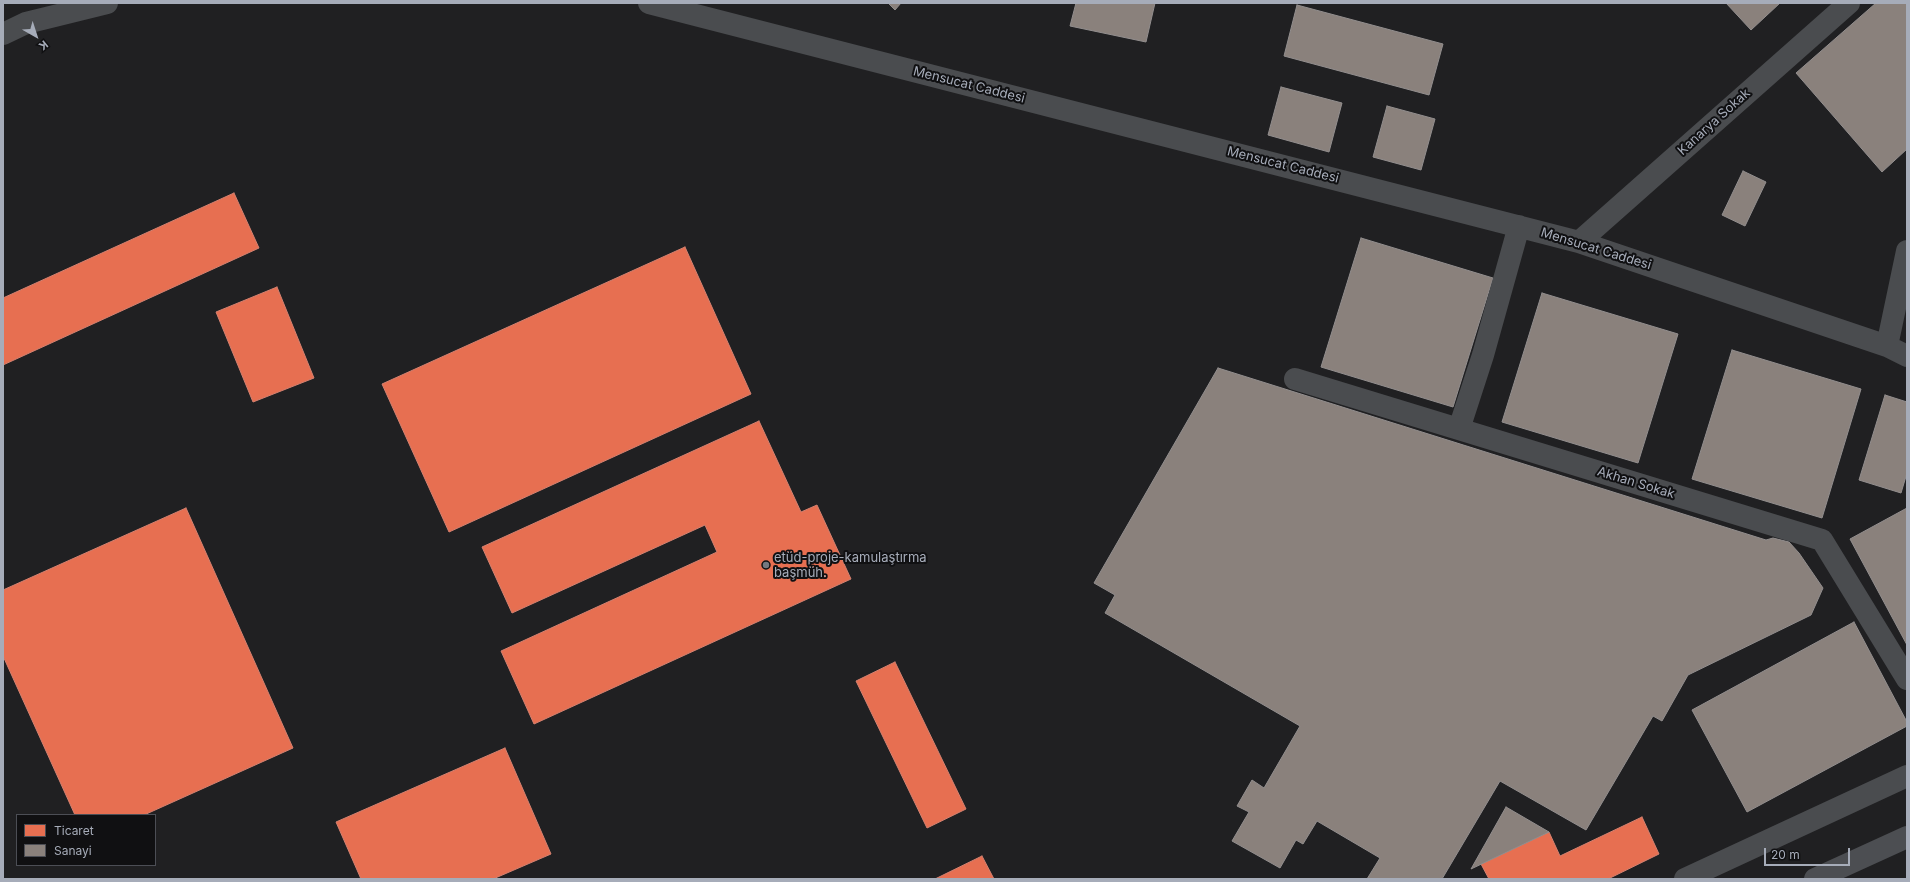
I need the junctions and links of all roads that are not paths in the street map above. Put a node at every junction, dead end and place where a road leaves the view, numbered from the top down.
1 (107, 3) edge
2 (650, 3) edge
3 (1849, 3) edge
4 (3, 34) edge
5 (1519, 226) junction
6 (1579, 242) junction
7 (1907, 251) edge
8 (1887, 346) junction
9 (1907, 356) edge
10 (1295, 379) dead end
11 (1459, 429) junction
12 (1907, 679) edge
13 (1907, 776) edge
14 (1907, 837) edge
15 (1685, 879) edge
16 (1815, 879) edge

1 - 4 street
2 - 5 street, Mensucat Caddesi
3 - 6 street, Kanarya Sokak
5 - 6 street, Mensucat Caddesi
5 - 11 street
6 - 8 street, Mensucat Caddesi
7 - 8 street
8 - 9 street, Mensucat Caddesi
10 - 11 street, Akhan Sokak
11 - 12 street, Akhan Sokak
13 - 15 street
14 - 16 highway

